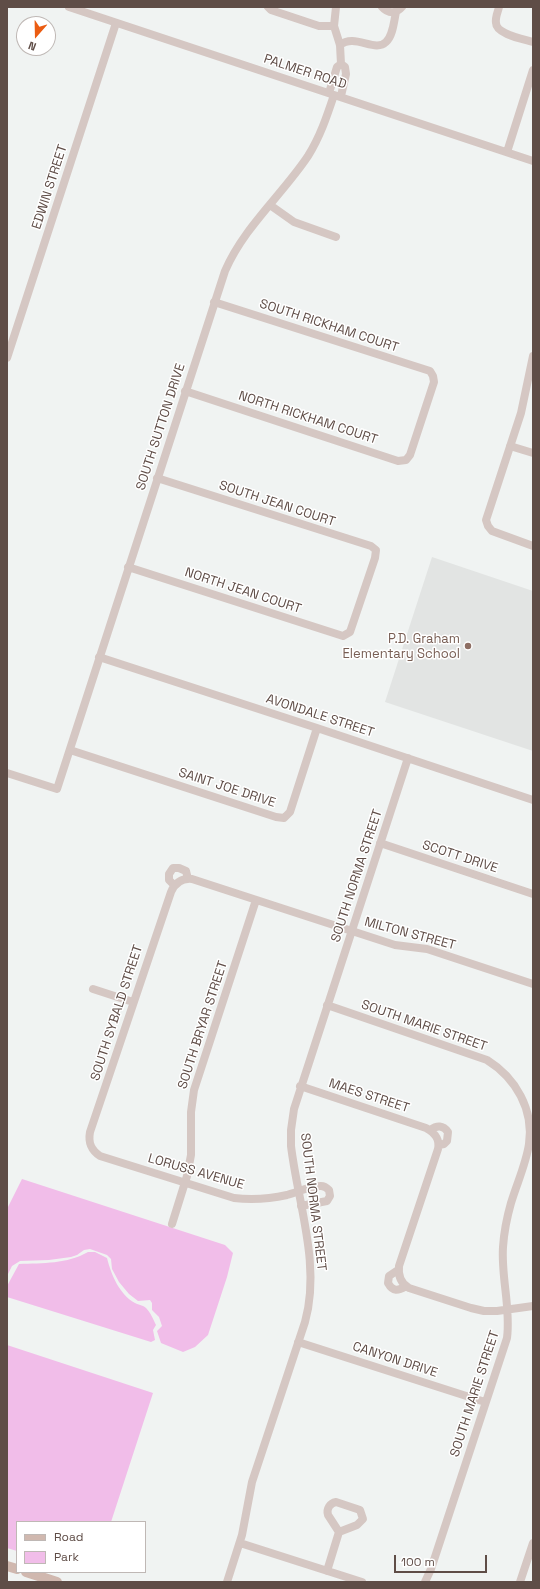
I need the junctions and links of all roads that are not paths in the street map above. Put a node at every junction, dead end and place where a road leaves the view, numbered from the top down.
1 (69, 7) edge
2 (268, 7) edge
3 (336, 7) edge
4 (382, 7) edge
5 (499, 7) edge
6 (399, 9) edge
7 (116, 23) junction
8 (334, 26) junction
9 (533, 42) edge
10 (340, 45) junction
11 (341, 64) junction
12 (533, 70) edge
13 (334, 95) junction
14 (507, 152) junction
15 (533, 161) edge
16 (270, 205) junction
17 (336, 237) dead end
18 (214, 302) junction
19 (533, 356) edge
20 (7, 358) edge
21 (531, 371) edge
22 (186, 391) junction
23 (412, 445) joint
24 (510, 446) junction
25 (533, 453) edge
26 (157, 478) junction
27 (533, 546) edge
28 (128, 567) junction
29 (349, 634) joint
30 (99, 657) junction
31 (317, 728) junction
32 (70, 750) junction
33 (408, 758) junction
34 (7, 774) edge
35 (533, 800) edge
36 (380, 843) junction
37 (173, 868) joint
38 (188, 879) junction
39 (177, 883) junction
40 (533, 894) edge
41 (256, 900) junction
42 (351, 931) junction
43 (533, 984) edge
44 (94, 989) dead end
45 (133, 1002) junction
46 (327, 1005) junction
47 (300, 1086) junction
48 (430, 1130) junction
49 (438, 1145) junction
50 (91, 1149) joint
51 (185, 1183) junction
52 (298, 1191) junction
53 (300, 1206) junction
54 (172, 1224) dead end
55 (398, 1270) junction
56 (406, 1286) junction
57 (533, 1306) edge
58 (507, 1310) junction
59 (298, 1342) junction
60 (485, 1402) junction
61 (339, 1532) dead end
62 (240, 1543) junction
63 (533, 1543) edge
64 (327, 1571) junction
65 (29, 1573) edge
66 (57, 1582) edge
67 (227, 1582) edge
68 (362, 1582) edge
69 (425, 1582) edge
70 (520, 1582) edge

1 - 7 street, PALMER ROAD
2 - 8 street
3 - 8 street
4 - 6 street
5 - 9 street
6 - 10 street
7 - 13 street, PALMER ROAD
7 - 20 street, EDWIN STREET
8 - 10 street
10 - 11 street
11 - 13 street
11 - 13 street
12 - 14 street
13 - 14 street, PALMER ROAD
13 - 16 street, SOUTH SUTTON DRIVE
14 - 15 street, PALMER ROAD
16 - 17 street
16 - 18 street, SOUTH SUTTON DRIVE
18 - 22 street, SOUTH SUTTON DRIVE
18 - 23 street, SOUTH RICKHAM COURT
19 - 21 street
21 - 24 street
22 - 23 street, NORTH RICKHAM COURT
22 - 26 street, SOUTH SUTTON DRIVE
24 - 25 street
24 - 27 street
26 - 28 street, SOUTH SUTTON DRIVE
26 - 29 street, SOUTH JEAN COURT
28 - 29 street, NORTH JEAN COURT
28 - 30 street, SOUTH SUTTON DRIVE
30 - 31 street, AVONDALE STREET
30 - 32 street, SOUTH SUTTON DRIVE
31 - 32 street, SAINT JOE DRIVE
31 - 33 street, AVONDALE STREET
32 - 34 street, SOUTH SUTTON DRIVE
33 - 35 street, AVONDALE STREET
33 - 36 street, SOUTH NORMA STREET
36 - 40 street, SCOTT DRIVE
36 - 42 street, SOUTH NORMA STREET
37 - 38 street, MILTON STREET
37 - 39 street, SOUTH SYBALD STREET
38 - 39 street
38 - 41 street, MILTON STREET
39 - 45 street, SOUTH SYBALD STREET
41 - 42 street, MILTON STREET
41 - 51 street, SOUTH BRYAR STREET
42 - 43 street, MILTON STREET
42 - 46 street, SOUTH NORMA STREET
44 - 45 street
45 - 50 street, SOUTH SYBALD STREET
46 - 47 street, SOUTH NORMA STREET
46 - 58 street, SOUTH MARIE STREET
47 - 48 street, MAES STREET
47 - 52 street, SOUTH NORMA STREET
48 - 49 street
48 - 49 street, MAES STREET
49 - 55 street, MAES STREET
50 - 51 street, LORUSS AVENUE
51 - 52 street, LORUSS AVENUE
51 - 54 street, SOUTH BRYAR STREET
52 - 53 street, SOUTH NORMA STREET
52 - 53 street, LORUSS AVENUE
53 - 59 street, SOUTH NORMA STREET
55 - 56 street
55 - 56 street, MAES STREET
56 - 58 street, MAES STREET
57 - 58 street, MAES STREET
58 - 60 street, SOUTH MARIE STREET
59 - 60 street, CANYON DRIVE
59 - 62 street, SOUTH NORMA STREET
60 - 69 street, SOUTH MARIE STREET
61 - 64 street
62 - 64 street
62 - 67 street, SOUTH NORMA STREET
63 - 70 street
64 - 68 street
65 - 66 main road

